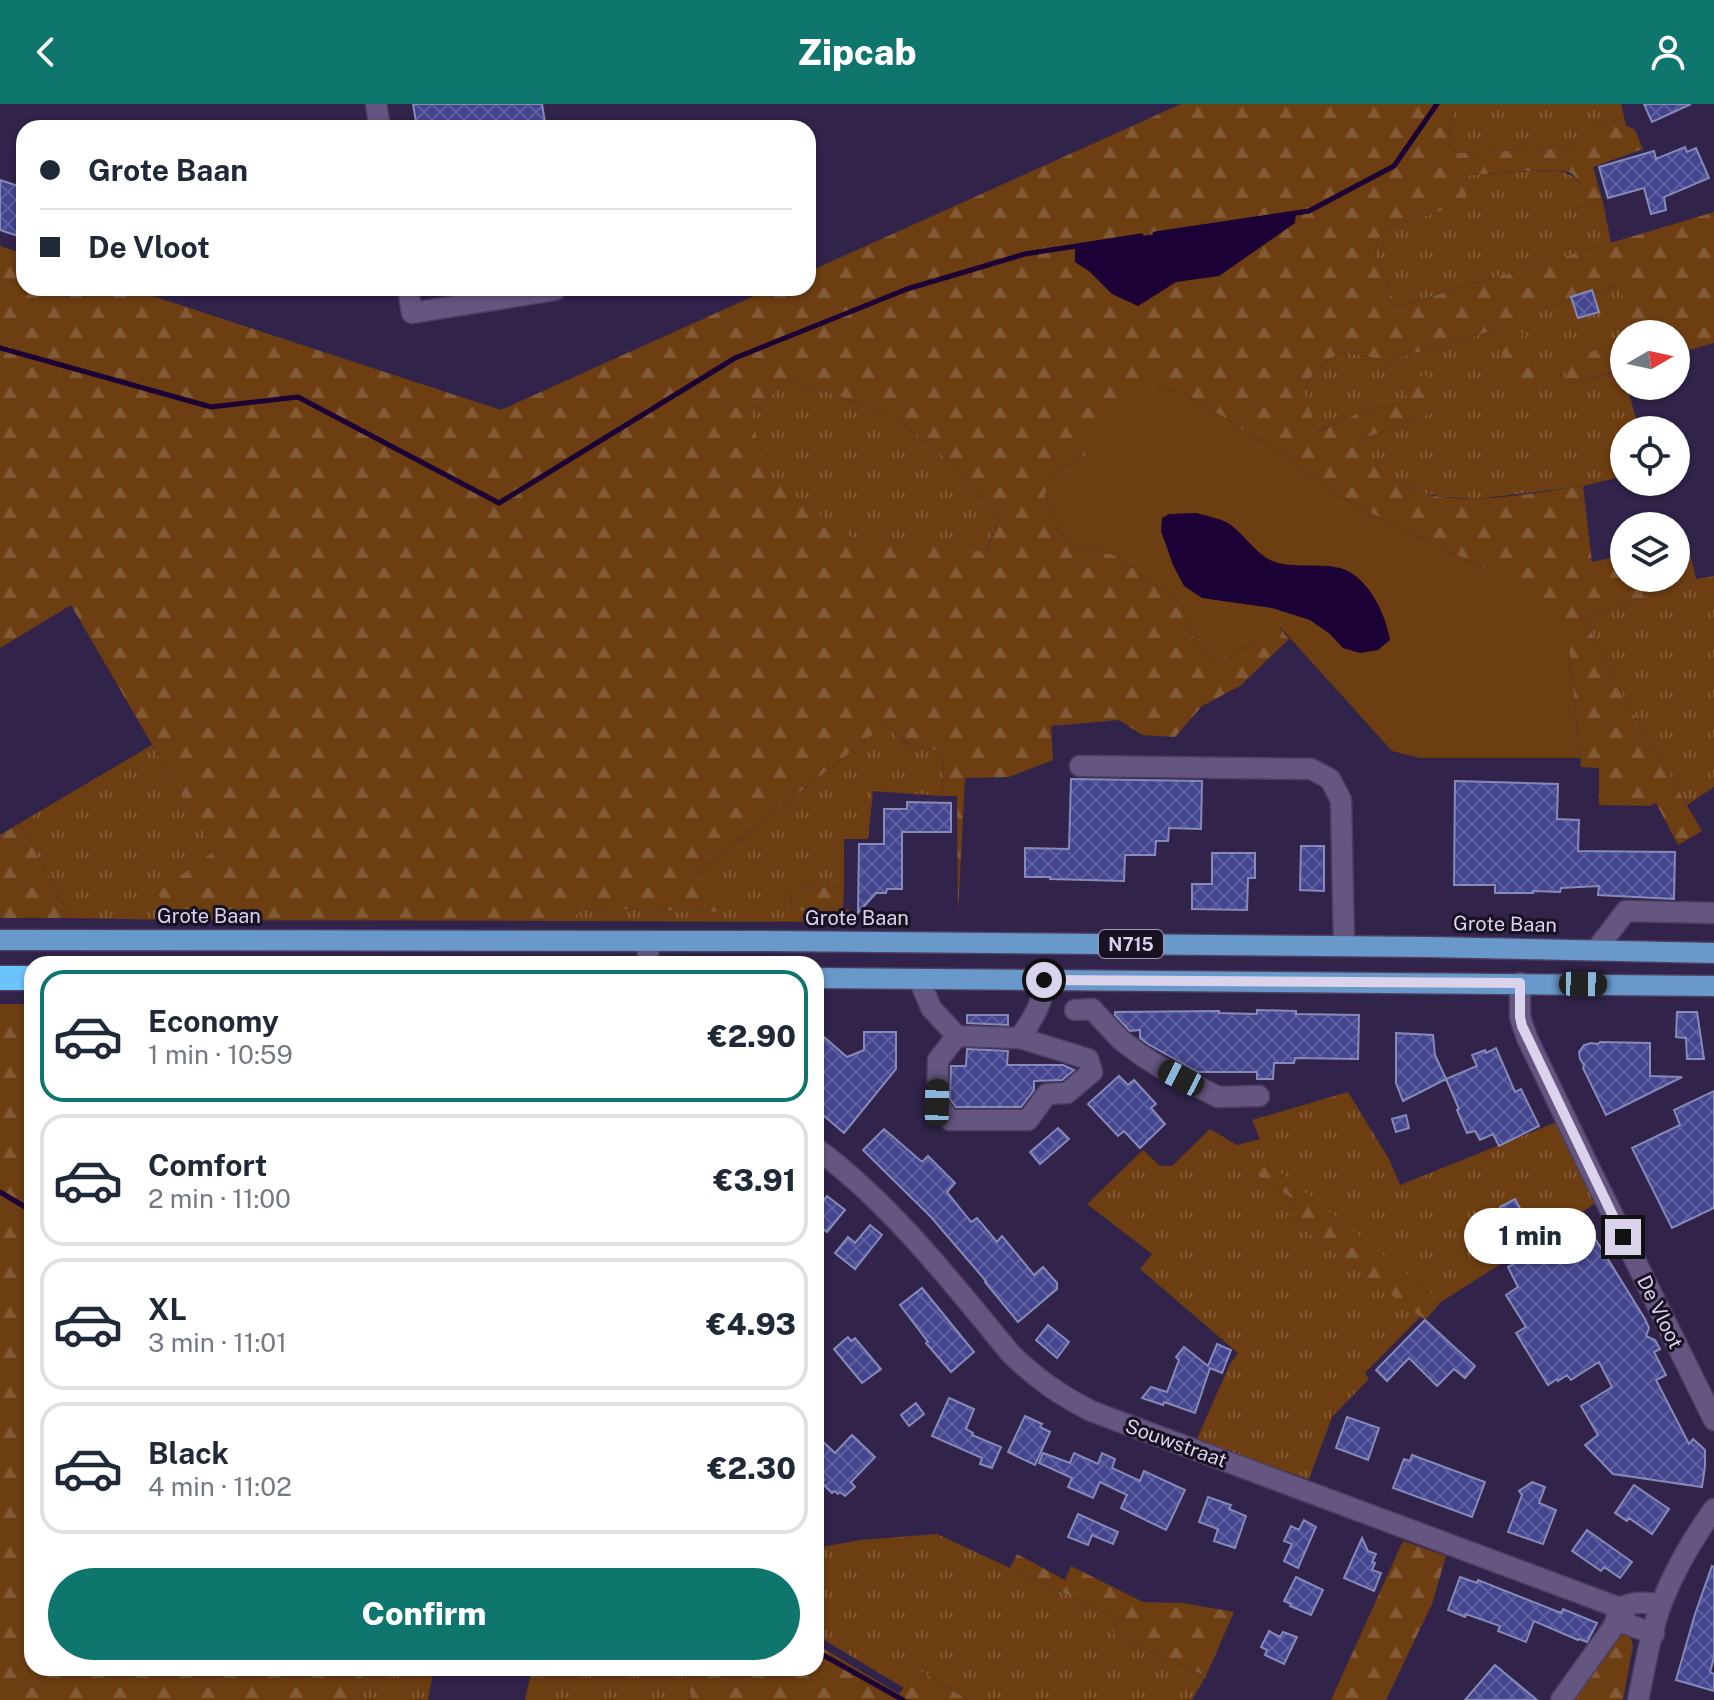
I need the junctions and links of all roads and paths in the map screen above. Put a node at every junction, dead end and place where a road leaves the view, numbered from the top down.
1 (409, 296) edge
2 (518, 296) edge
3 (1080, 766) dead end
4 (1714, 913) edge
5 (0, 940) edge
6 (648, 941) junction
7 (1344, 946) junction
8 (1596, 950) junction
9 (1714, 953) edge
10 (648, 956) edge
11 (0, 978) edge
12 (24, 978) edge
13 (824, 978) edge
14 (919, 979) junction
15 (1044, 980) junction
16 (1066, 981) junction
17 (1520, 983) junction
18 (1714, 986) edge
19 (957, 1036) junction
20 (1020, 1038) junction
21 (1259, 1096) dead end
22 (824, 1154) edge
23 (1714, 1420) edge
24 (1714, 1509) edge
25 (1661, 1605) junction
26 (1620, 1608) junction
27 (1654, 1634) junction
28 (1561, 1700) edge
29 (1638, 1700) edge

1 - 2 street
3 - 7 street
4 - 8 street
5 - 6 main road, Grote Baan / N715
6 - 7 main road, Grote Baan / N715
6 - 10 street
7 - 8 main road, Grote Baan / N715
8 - 9 main road, Grote Baan / N715
11 - 12 highway
13 - 14 main road, N715
14 - 15 main road, N715
14 - 19 street
15 - 16 main road, N715
15 - 20 street
16 - 17 main road, N715
16 - 21 street
17 - 18 main road, N715
17 - 23 street, De Vloot
19 - 20 street
19 - 20 street
22 - 26 street, Souwstraat
24 - 25 street
25 - 26 street, Souwstraat
25 - 27 street
26 - 27 street, Souwstraat
26 - 28 street
27 - 29 street

